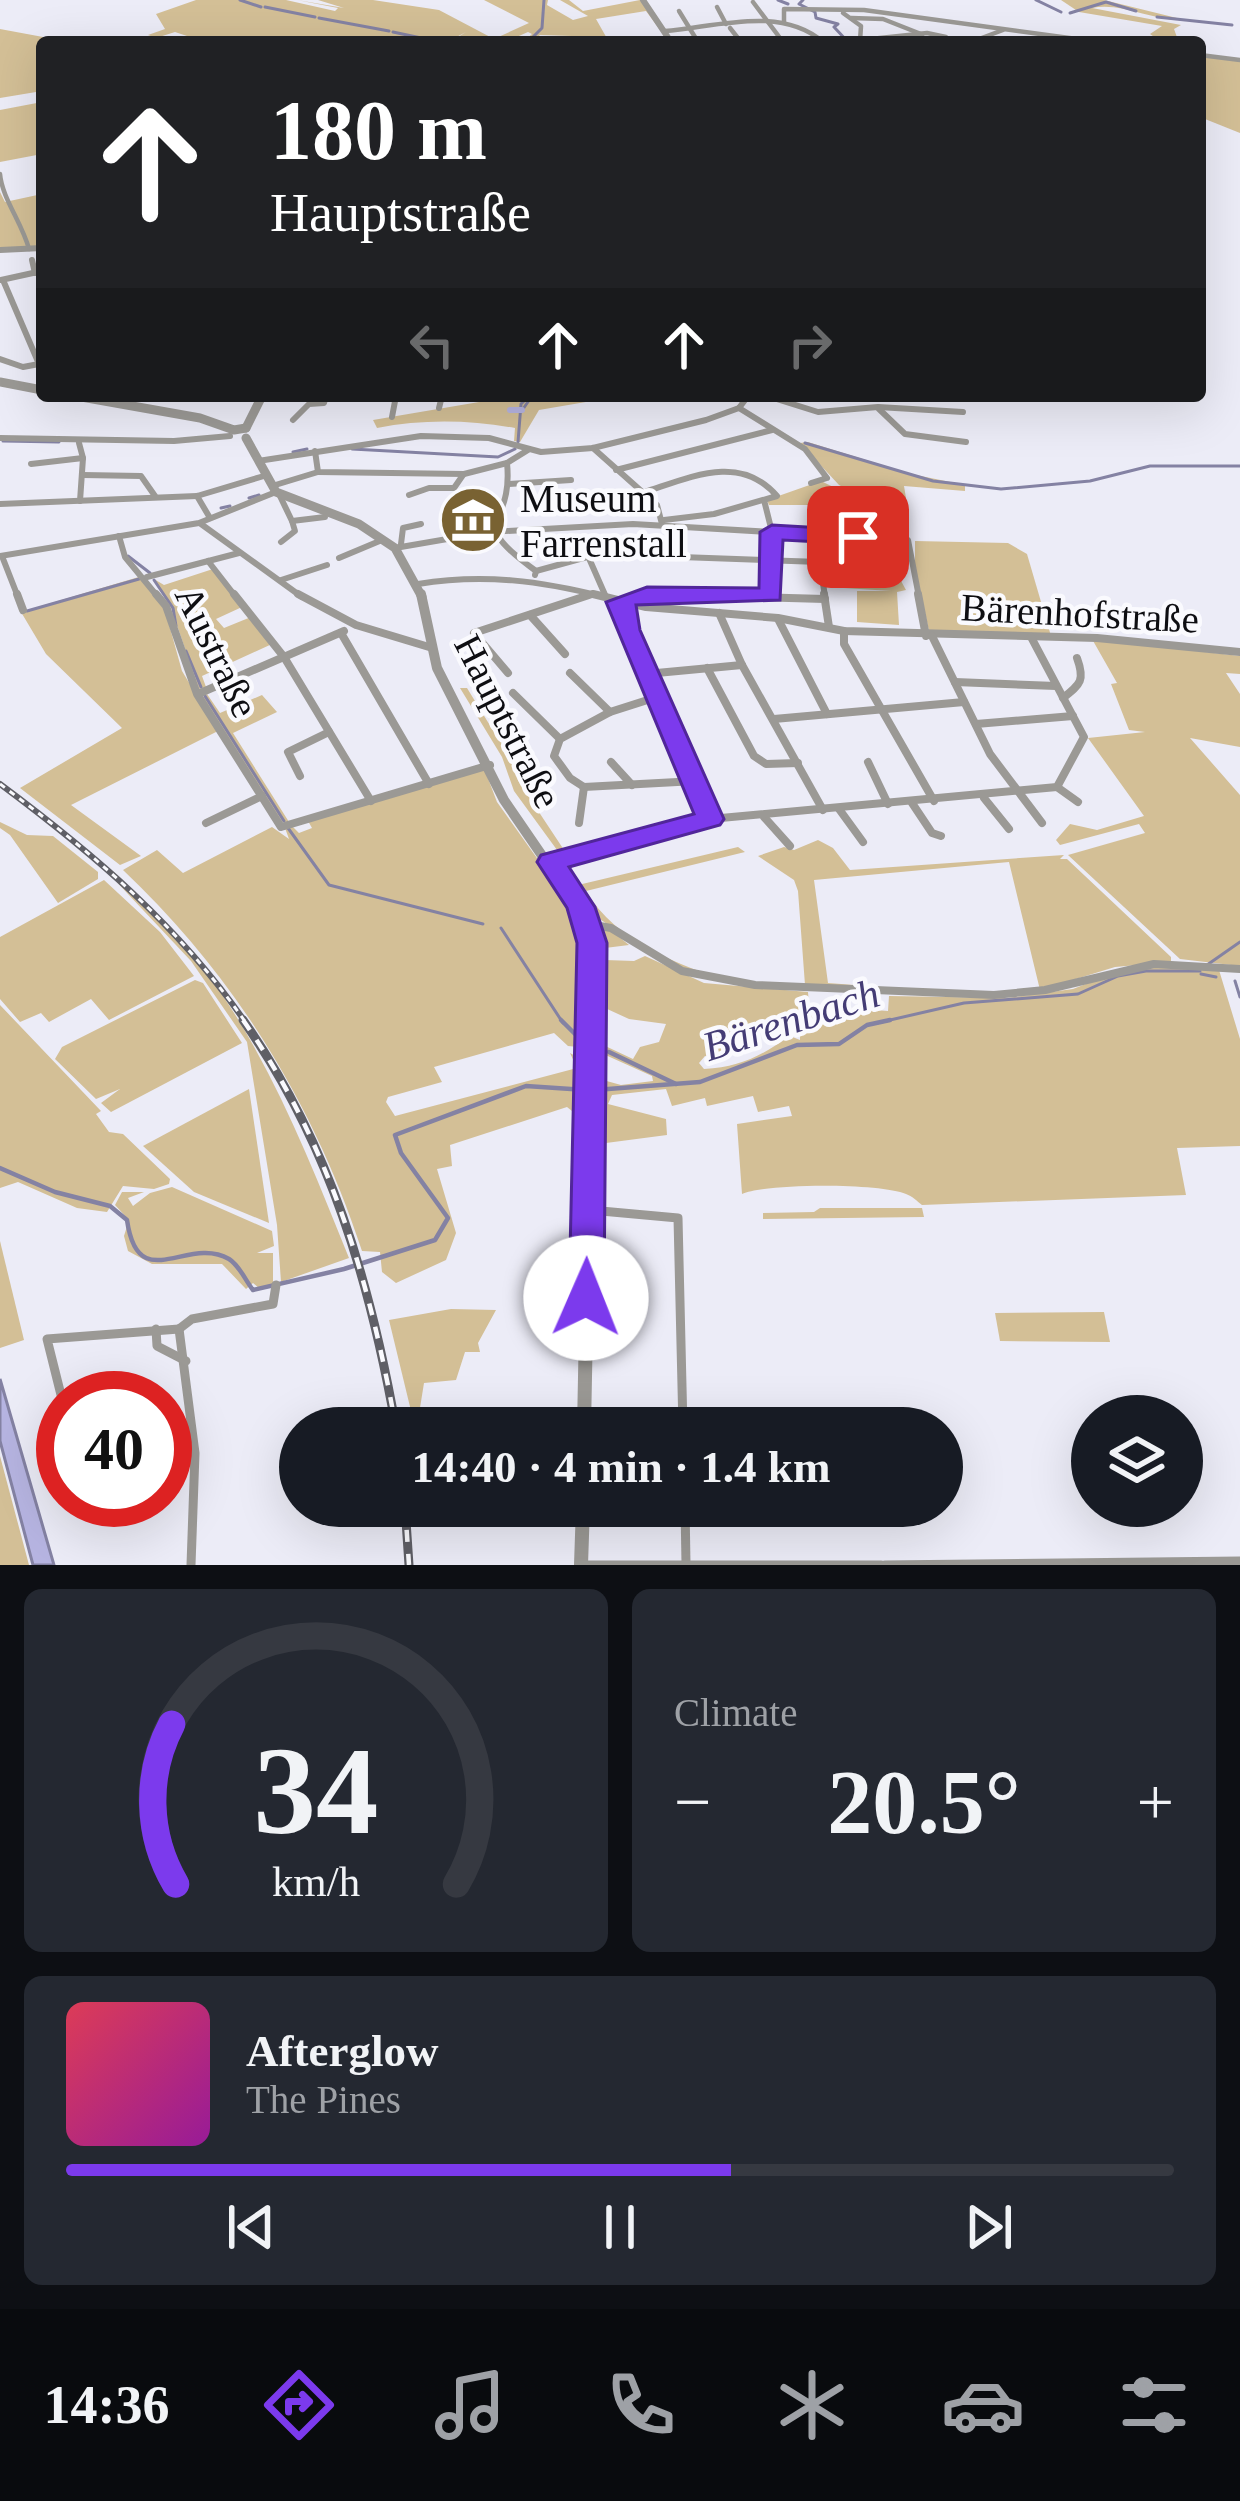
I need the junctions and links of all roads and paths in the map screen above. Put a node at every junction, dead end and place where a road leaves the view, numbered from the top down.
1 (643, 0) edge
2 (753, 2) edge
3 (800, 3) edge
4 (717, 7) dead end
5 (679, 11) dead end
6 (843, 13) dead end
7 (851, 18) junction
8 (784, 22) junction
9 (768, 23) junction
10 (728, 26) junction
11 (690, 30) junction
12 (1004, 30) junction
13 (665, 31) junction
14 (921, 34) junction
15 (667, 36) edge
16 (694, 36) edge
17 (736, 36) edge
18 (778, 36) edge
19 (817, 36) edge
20 (860, 36) edge
21 (915, 36) edge
22 (938, 36) edge
23 (988, 36) edge
24 (1052, 36) edge
25 (1206, 56) edge
26 (1240, 60) edge
27 (0, 174) edge
28 (36, 248) edge
29 (29, 249) junction
30 (0, 250) edge
31 (32, 260) dead end
32 (36, 268) edge
33 (36, 272) edge
34 (2, 280) edge
35 (36, 355) edge
36 (0, 359) edge
37 (36, 366) edge
38 (0, 382) edge
39 (36, 389) edge
40 (110, 402) edge
41 (258, 402) edge
42 (324, 402) edge
43 (395, 402) edge
44 (440, 402) edge
45 (744, 402) edge
46 (785, 402) edge
47 (878, 407) junction
48 (439, 408) dead end
49 (739, 408) junction
50 (963, 412) dead end
51 (392, 416) dead end
52 (293, 420) dead end
53 (772, 430) junction
54 (238, 434) junction
55 (0, 437) edge
56 (966, 442) dead end
57 (79, 443) dead end
58 (593, 448) junction
59 (528, 450) junction
60 (315, 451) junction
61 (83, 458) junction
62 (258, 460) junction
63 (507, 463) junction
64 (31, 464) dead end
65 (616, 470) junction
66 (319, 472) junction
67 (464, 474) junction
68 (82, 476) junction
69 (264, 476) junction
70 (571, 480) dead end
71 (811, 483) dead end
72 (509, 484) junction
73 (224, 491) junction
74 (276, 491) junction
75 (645, 492) junction
76 (409, 495) dead end
77 (197, 496) junction
78 (155, 497) junction
79 (764, 500) junction
80 (80, 501) junction
81 (242, 502) junction
82 (0, 504) edge
83 (325, 517) dead end
84 (210, 518) junction
85 (663, 522) junction
86 (199, 523) junction
87 (294, 524) junction
88 (421, 524) dead end
89 (494, 532) junction
90 (772, 532) junction
91 (119, 536) junction
92 (382, 539) junction
93 (281, 542) dead end
94 (398, 547) junction
95 (241, 552) junction
96 (1, 556) edge
97 (588, 556) junction
98 (339, 558) dead end
99 (770, 558) junction
100 (208, 561) junction
101 (327, 565) dead end
102 (534, 576) junction
103 (147, 578) junction
104 (280, 581) junction
105 (418, 584) junction
106 (590, 595) junction
107 (771, 595) junction
108 (606, 599) junction
109 (825, 599) junction
110 (621, 603) junction
111 (23, 610) dead end
112 (719, 613) junction
113 (530, 615) junction
114 (778, 618) junction
115 (356, 625) junction
116 (830, 628) junction
117 (844, 631) junction
118 (341, 633) junction
119 (929, 636) junction
120 (1031, 638) junction
121 (429, 647) junction
122 (1240, 652) edge
123 (565, 654) dead end
124 (284, 657) junction
125 (1077, 658) dead end
126 (742, 665) junction
127 (707, 668) junction
128 (508, 673) dead end
129 (570, 674) dead end
130 (646, 674) junction
131 (955, 682) junction
132 (1057, 686) junction
133 (513, 693) dead end
134 (197, 694) junction
135 (657, 697) junction
136 (1063, 698) junction
137 (964, 702) junction
138 (880, 710) junction
139 (610, 712) junction
140 (827, 714) junction
141 (1073, 716) junction
142 (774, 719) junction
143 (976, 724) junction
144 (329, 732) junction
145 (560, 739) junction
146 (611, 762) dead end
147 (868, 762) dead end
148 (798, 763) junction
149 (490, 765) junction
150 (300, 776) dead end
151 (696, 782) junction
152 (428, 784) junction
153 (633, 786) junction
154 (584, 787) junction
155 (1057, 787) junction
156 (1018, 794) junction
157 (262, 796) junction
158 (983, 797) junction
159 (371, 801) junction
160 (934, 801) junction
161 (911, 802) junction
162 (1078, 802) dead end
163 (888, 804) junction
164 (838, 808) junction
165 (823, 810) junction
166 (764, 816) junction
167 (579, 823) dead end
168 (710, 823) junction
169 (1042, 823) dead end
170 (206, 824) dead end
171 (1009, 829) dead end
172 (940, 836) dead end
173 (863, 842) dead end
174 (790, 846) dead end
175 (551, 862) junction
176 (589, 924) junction
177 (1240, 969) edge
178 (589, 1210) junction
179 (276, 1289) dead end
180 (156, 1329) junction
181 (178, 1329) junction
182 (186, 1361) junction
183 (55, 1371) edge
184 (584, 1407) edge
185 (682, 1407) edge
186 (582, 1527) edge
187 (685, 1527) edge
188 (1240, 1562) edge
189 (1215, 1563) edge
190 (191, 1565) edge
191 (581, 1565) edge
192 (686, 1565) edge
193 (883, 1565) edge

1 - 13 street
2 - 9 street
3 - 8 street
3 - 12 street
4 - 10 street
5 - 11 street
6 - 7 street
7 - 14 street
7 - 20 street
8 - 9 street
8 - 19 street
9 - 10 street
9 - 18 street
10 - 11 street
10 - 17 street
11 - 13 street
11 - 16 street
12 - 23 street
12 - 24 street
13 - 15 street
14 - 21 street
14 - 22 street
25 - 26 street
27 - 29 street
28 - 29 street
29 - 30 street
31 - 32 street
33 - 34 street
34 - 35 street
36 - 37 street
38 - 39 street
40 - 54 street
41 - 54 street
42 - 52 street
43 - 51 street
44 - 48 street
45 - 49 street
46 - 47 street
47 - 50 street
47 - 56 street
49 - 53 street
49 - 58 street
53 - 65 street
53 - 71 street
54 - 55 street
54 - 62 street
57 - 61 street
58 - 59 street
58 - 65 street
59 - 60 street
59 - 63 street
60 - 62 street
60 - 66 street
61 - 64 street
61 - 68 street
62 - 69 street
63 - 67 street
63 - 72 street
65 - 75 street
66 - 67 street
66 - 74 street
67 - 76 street
68 - 78 street
68 - 80 street
69 - 73 street
69 - 74 street
70 - 72 street
72 - 89 street
73 - 77 street
73 - 81 street
74 - 81 street
74 - 87 street
74 - 92 street, Hauptstraße
75 - 79 street
75 - 85 street
77 - 78 street
77 - 84 street
78 - 80 street
79 - 85 street
79 - 90 street
80 - 82 street
81 - 84 street
83 - 87 street
84 - 86 street
85 - 89 street
85 - 90 street
86 - 91 street
86 - 95 street
87 - 93 street
88 - 94 street
89 - 94 street
89 - 102 street
90 - 99 street
90 - 119 street
91 - 96 street
91 - 103 street, Austraße
92 - 94 street, Hauptstraße
92 - 98 street
94 - 105 street, Hauptstraße
95 - 100 street
95 - 104 street
96 - 111 street
97 - 99 street
97 - 102 street
97 - 108 street
99 - 107 street
99 - 109 street
100 - 103 street
100 - 124 street
101 - 104 street
102 - 105 street, Bärenhofstraße
102 - 106 street, Bärenhofstraße
103 - 134 street, Austraße
104 - 115 street
105 - 121 street, Hauptstraße
106 - 108 street, Bärenhofstraße
106 - 113 street
107 - 109 street
107 - 110 street
108 - 110 street, Bärenhofstraße
109 - 116 street
110 - 112 street, Bärenhofstraße
110 - 130 street
112 - 114 street, Bärenhofstraße
112 - 126 street
113 - 123 street
113 - 128 street
114 - 116 street, Bärenhofstraße
114 - 140 street
115 - 118 street
115 - 121 street
116 - 117 street, Bärenhofstraße
117 - 119 street, Bärenhofstraße
117 - 138 street
118 - 124 street
118 - 152 street
119 - 120 street, Bärenhofstraße
119 - 131 street
120 - 122 street, Bärenhofstraße
120 - 132 street
121 - 149 street, Hauptstraße
124 - 134 street
124 - 144 street
125 - 136 street
126 - 127 street
126 - 142 street
127 - 130 street
127 - 148 street
129 - 139 street
130 - 135 street
131 - 132 street
131 - 137 street
132 - 136 street
133 - 145 street
134 - 157 street, Austraße
135 - 139 street
135 - 151 street
136 - 141 street
137 - 138 street
137 - 143 street
138 - 140 street
138 - 160 street
139 - 145 street
140 - 142 street
141 - 143 street
141 - 155 street
142 - 148 street
143 - 156 street
144 - 150 street
144 - 159 street
145 - 154 street
146 - 153 street
147 - 163 street
148 - 165 street
149 - 152 street
149 - 175 street, Hauptstraße
151 - 153 street
151 - 168 street
152 - 159 street
153 - 154 street
154 - 167 street
155 - 156 street
155 - 162 street
156 - 158 street
156 - 169 street
157 - 159 street, Austraße
157 - 170 street
158 - 160 street
158 - 171 street
160 - 161 street
161 - 163 street
161 - 172 street
163 - 164 street
164 - 165 street
164 - 173 street
165 - 166 street
166 - 168 street
166 - 174 street
168 - 175 street
175 - 176 street, Hauptstraße
176 - 177 street
176 - 178 street
178 - 184 street
178 - 185 street
179 - 181 street
180 - 181 street
180 - 182 street
180 - 183 street
181 - 182 street
182 - 190 street
186 - 191 street
187 - 192 street
188 - 189 street
189 - 193 street
191 - 192 street
192 - 193 street

